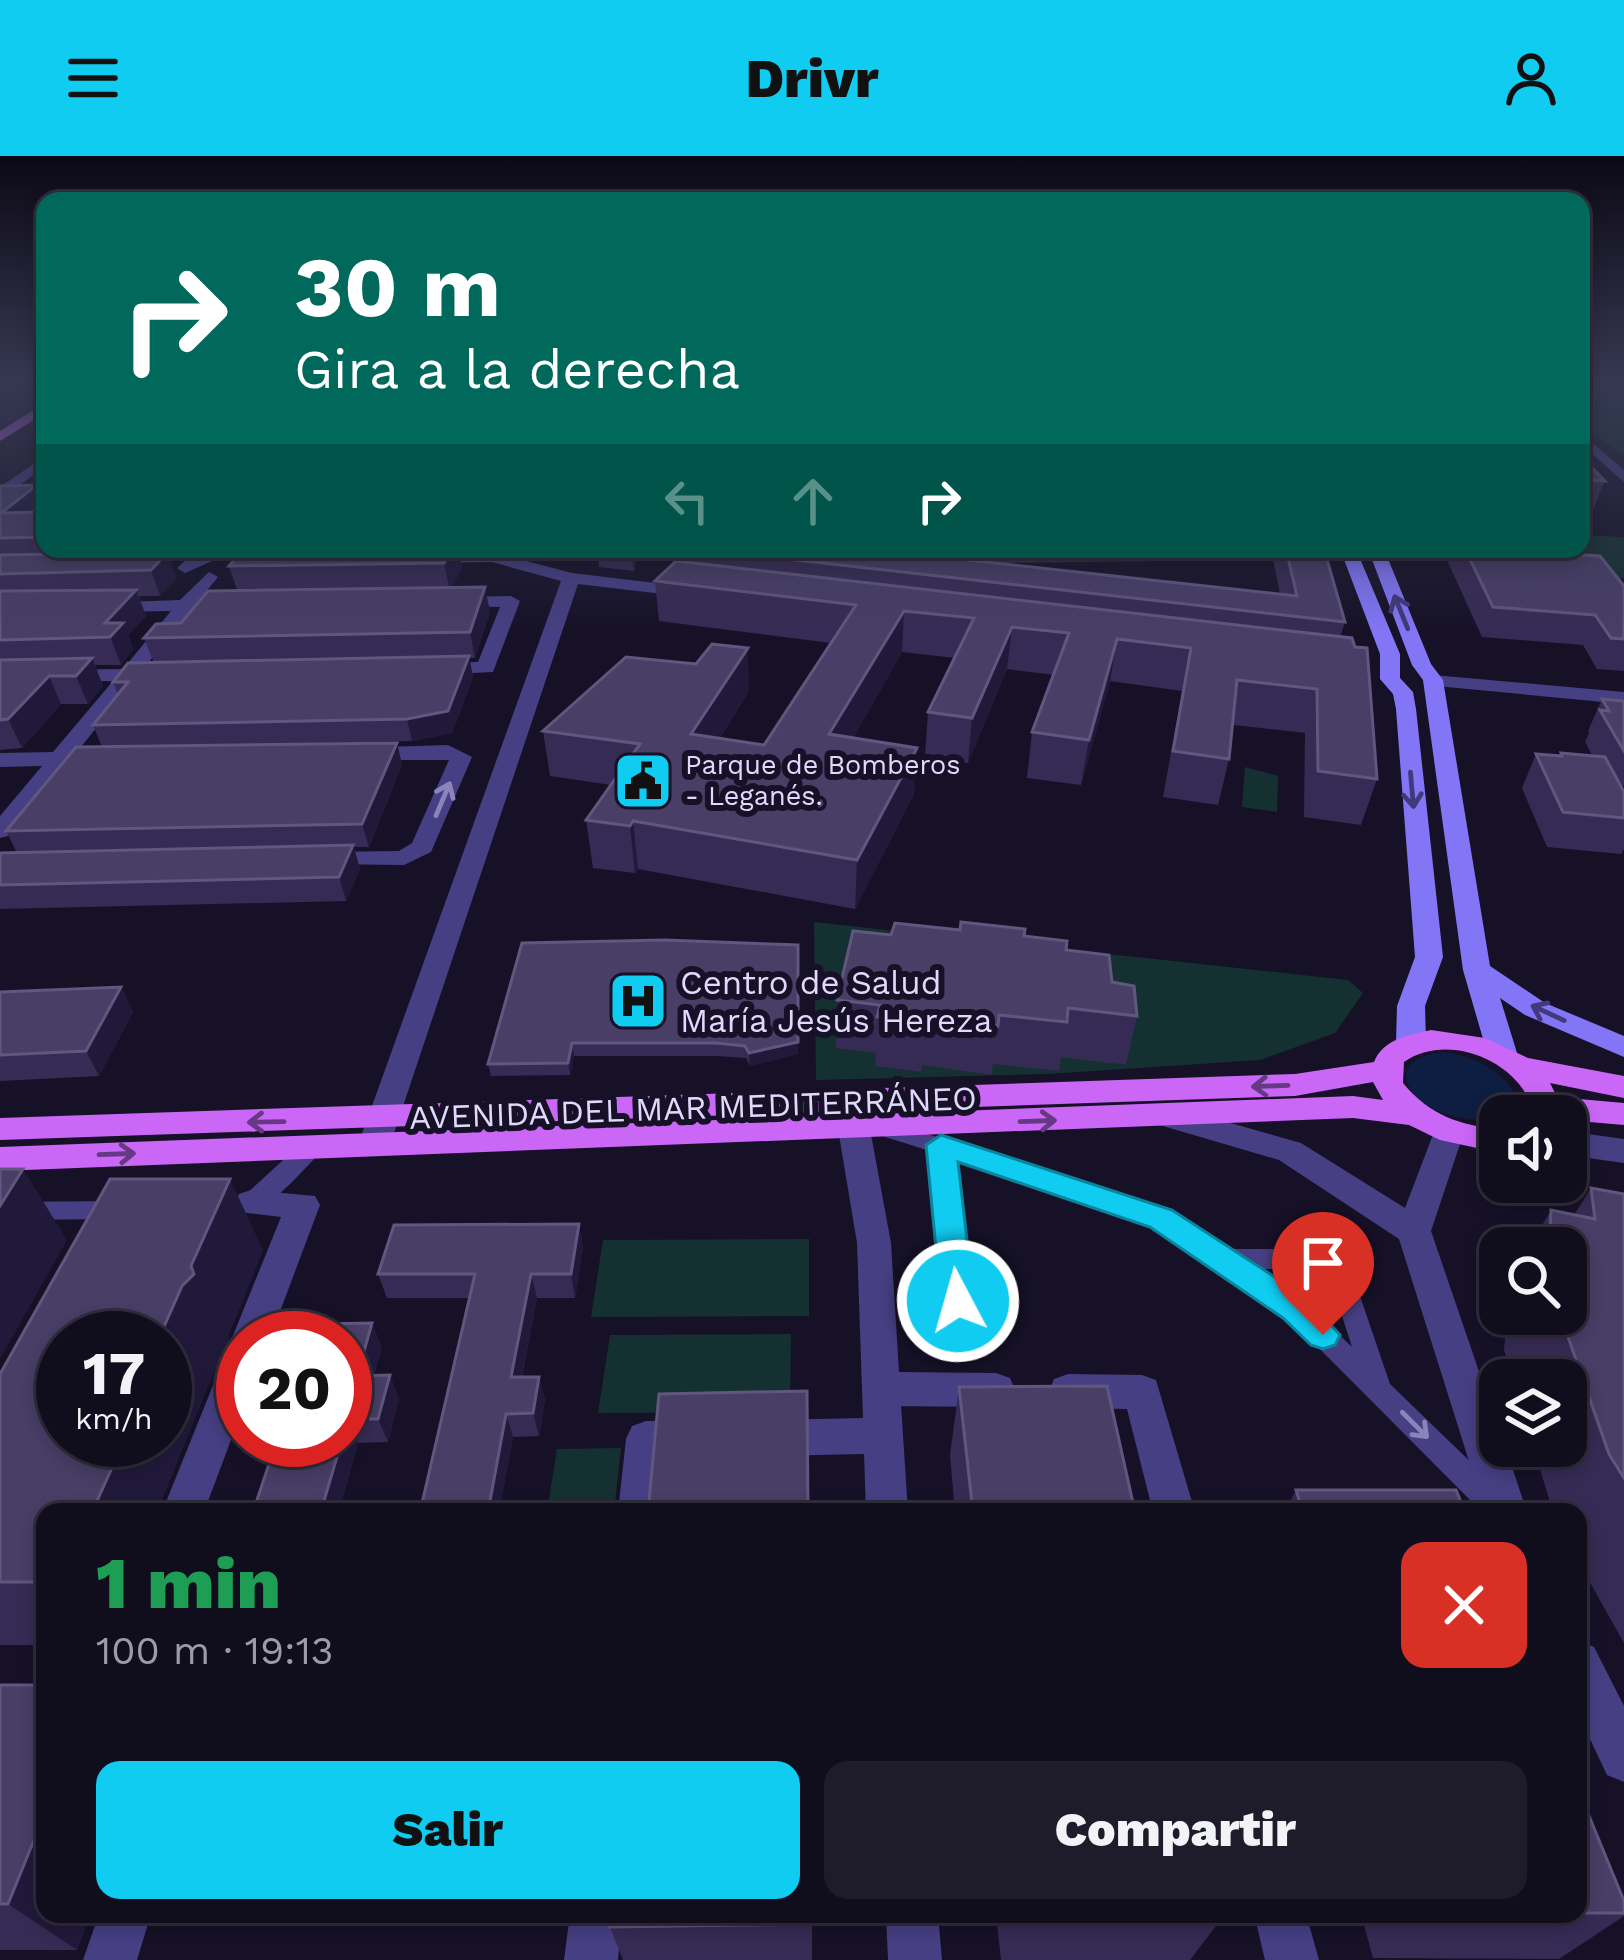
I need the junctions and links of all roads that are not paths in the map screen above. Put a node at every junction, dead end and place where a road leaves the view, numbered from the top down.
1 (36, 467) edge
2 (0, 494) edge
3 (210, 558) edge
4 (243, 558) edge
5 (473, 558) edge
6 (487, 558) edge
7 (495, 558) edge
8 (551, 558) edge
9 (1352, 558) edge
10 (1380, 558) edge
11 (250, 563) junction
12 (307, 563) edge
13 (457, 565) junction
14 (186, 567) junction
15 (571, 578) junction
16 (531, 580) junction
17 (710, 595) edge
18 (441, 602) edge
19 (253, 605) edge
20 (182, 606) junction
21 (91, 607) edge
22 (558, 612) junction
23 (414, 669) edge
24 (174, 674) edge
25 (1383, 674) junction
26 (126, 675) junction
27 (0, 677) edge
28 (1431, 679) junction
29 (1624, 698) edge
30 (334, 754) edge
31 (129, 757) edge
32 (61, 758) junction
33 (0, 760) edge
34 (0, 831) edge
35 (285, 860) edge
36 (1477, 970) junction
37 (1411, 1042) junction
38 (1624, 1047) edge
39 (1511, 1061) junction
40 (1385, 1070) junction
41 (1624, 1087) edge
42 (1538, 1095) edge
43 (1587, 1113) edge
44 (1624, 1114) edge
45 (1415, 1115) junction
46 (1167, 1116) junction
47 (869, 1128) junction
48 (0, 1129) edge
49 (379, 1130) junction
50 (1448, 1132) junction
51 (1479, 1137) edge
52 (941, 1145) junction
53 (1587, 1145) edge
54 (313, 1146) junction
55 (1624, 1150) edge
56 (0, 1159) edge
57 (251, 1203) junction
58 (214, 1208) edge
59 (141, 1209) joint
60 (0, 1211) edge
61 (1414, 1231) junction
62 (123, 1246) edge
63 (1222, 1259) junction
64 (262, 1311) edge
65 (962, 1340) dead end
66 (881, 1389) junction
67 (1379, 1389) junction
68 (216, 1427) edge
69 (883, 1436) junction
70 (187, 1503) edge
71 (640, 1503) edge
72 (887, 1503) edge
73 (1172, 1503) edge
74 (1495, 1503) edge
75 (1501, 1503) edge
76 (1587, 1682) edge
77 (1624, 1758) edge
78 (122, 1923) edge
79 (595, 1923) edge
80 (913, 1923) edge
81 (1282, 1923) edge
82 (110, 1960) edge
83 (591, 1960) edge
84 (915, 1960) edge
85 (1292, 1960) edge

1 - 2 street
3 - 14 street
4 - 11 street
5 - 13 street
6 - 13 street
7 - 15 street
8 - 15 street
9 - 25 main road
28 -> 10 main road
11 - 12 street
11 - 14 street
13 - 16 street
14 - 20 street
15 - 16 street
15 - 17 street
15 - 22 street
16 - 22 street
18 - 23 street
19 - 20 street
20 - 21 street
20 - 26 street
22 - 49 street
24 - 26 street
25 - 28 main road
25 -> 37 main road
26 - 27 street
26 - 32 street
28 - 29 street
28 - 36 main road
35 -> 30 street
31 - 32 street
32 - 33 street
32 - 34 street
38 -> 36 main road
36 - 39 main road
37 - 39 main road
37 - 40 main road
39 - 41 main road
39 - 42 main road
40 - 45 main road
40 -> 49 main road, AVENIDA DEL MAR MEDITERRÁNEO
43 - 44 main road
45 - 46 main road, AVENIDA DEL MAR MEDITERRÁNEO
45 - 50 main road
47 -> 46 main road, AVENIDA DEL MAR MEDITERRÁNEO
46 - 61 street, AVENIDA DEL MAR MEDITERRÁNEO
47 - 49 main road, AVENIDA DEL MAR MEDITERRÁNEO
47 - 52 lane
47 - 66 street
49 -> 48 main road, AVENIDA DEL MAR MEDITERRÁNEO
49 - 54 main road, AVENIDA DEL MAR MEDITERRÁNEO
50 - 51 main road
50 - 61 street
52 - 63 lane
52 - 65 lane
53 - 55 street
56 -> 54 main road, AVENIDA DEL MAR MEDITERRÁNEO
54 - 57 lane
57 - 58 lane
57 - 64 street
59 - 60 lane
59 - 62 street
61 - 75 street
63 - 67 lane
63 - 67 lane
66 - 69 street
66 - 73 street
67 -> 74 lane
68 - 70 street
69 - 71 street
69 - 72 street
76 - 77 street
78 - 82 street
79 - 83 street
80 - 84 street
81 - 85 street

